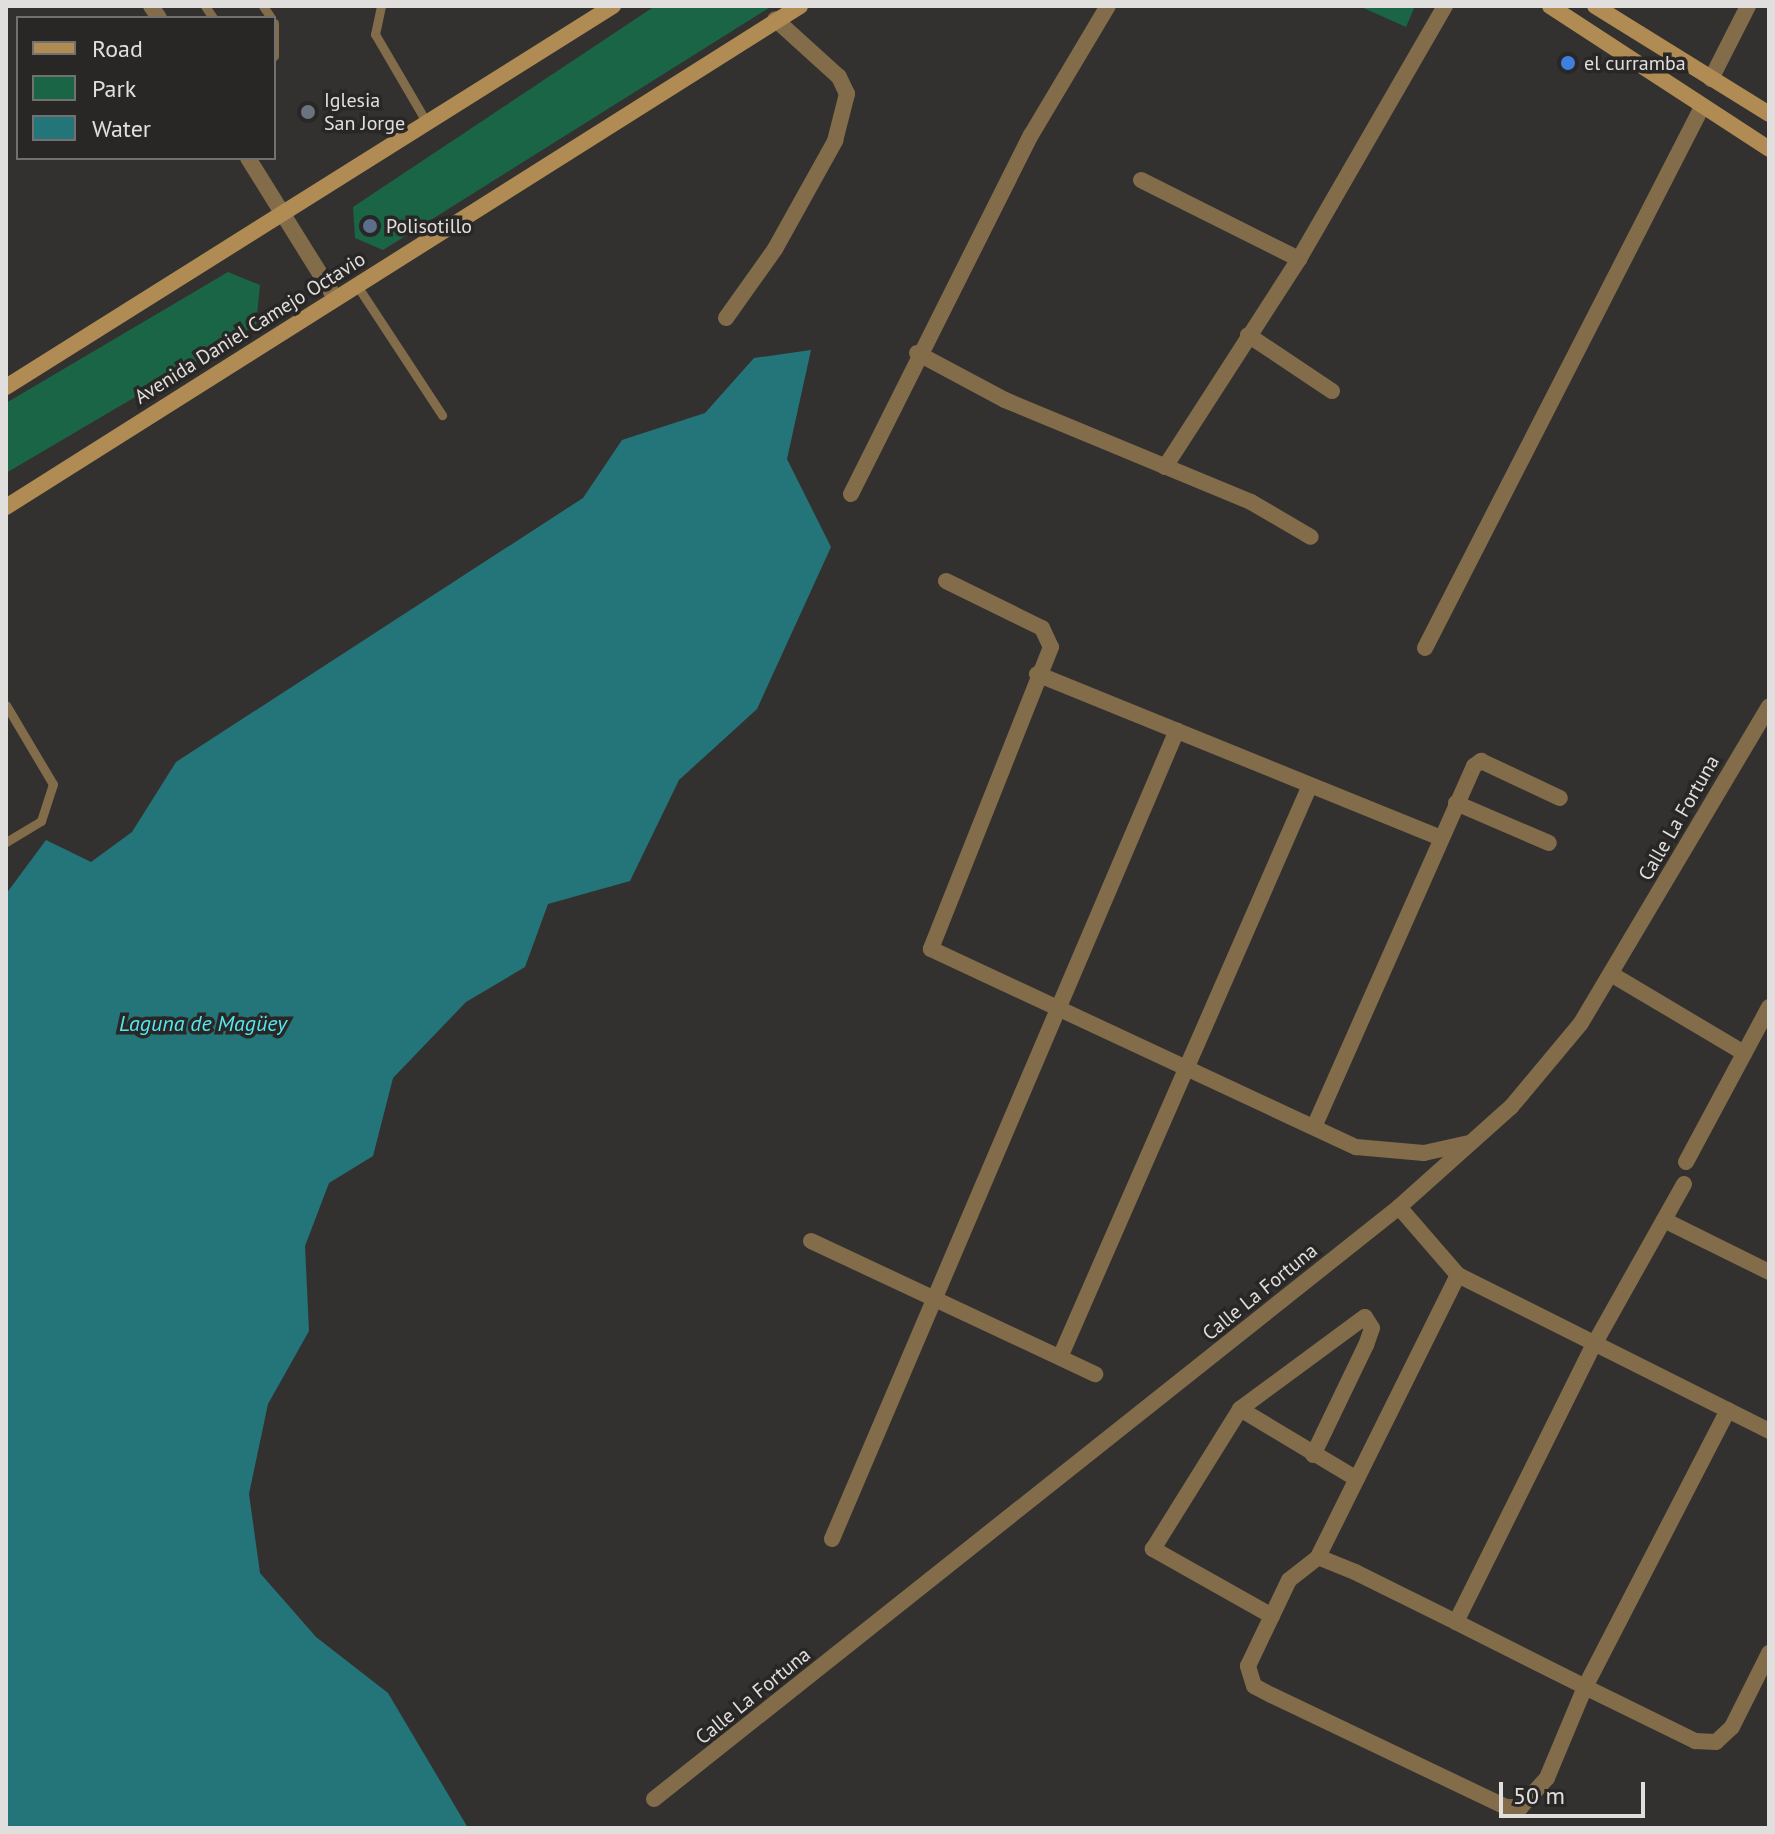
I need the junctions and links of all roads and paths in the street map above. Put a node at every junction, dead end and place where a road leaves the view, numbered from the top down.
1 (381, 6) edge
2 (613, 6) edge
3 (1108, 6) edge
4 (1445, 6) edge
5 (1550, 6) edge
6 (1595, 6) edge
7 (1748, 6) edge
8 (788, 11) edge
9 (1711, 79) junction
10 (1702, 107) junction
11 (1769, 114) edge
12 (427, 123) junction
13 (1769, 149) edge
14 (249, 160) edge
15 (1141, 180) dead end
16 (283, 212) junction
17 (1299, 259) junction
18 (356, 284) junction
19 (335, 298) junction
20 (726, 318) dead end
21 (1248, 335) junction
22 (917, 353) junction
23 (6, 387) edge
24 (1332, 391) dead end
25 (442, 415) dead end
26 (1165, 467) junction
27 (851, 494) dead end
28 (6, 507) edge
29 (1311, 537) dead end
30 (946, 581) dead end
31 (1425, 648) dead end
32 (1037, 674) junction
33 (6, 705) edge
34 (1769, 707) edge
35 (1177, 730) junction
36 (1308, 790) junction
37 (1560, 798) dead end
38 (1456, 803) junction
39 (1439, 837) junction
40 (6, 842) edge
41 (1549, 843) dead end
42 (1611, 974) junction
43 (1769, 1007) edge
44 (1058, 1008) junction
45 (1744, 1053) junction
46 (1189, 1069) junction
47 (1314, 1127) junction
48 (1475, 1141) junction
49 (1686, 1162) dead end
50 (1684, 1184) dead end
51 (1399, 1207) junction
52 (1664, 1220) junction
53 (811, 1241) dead end
54 (1769, 1272) edge
55 (1458, 1275) junction
56 (934, 1299) junction
57 (1592, 1348) junction
58 (1061, 1355) junction
59 (1095, 1374) dead end
60 (1240, 1409) junction
61 (1728, 1410) junction
62 (1769, 1431) edge
63 (1313, 1455) junction
64 (1357, 1479) junction
65 (832, 1539) dead end
66 (1318, 1557) junction
67 (1272, 1616) junction
68 (1456, 1622) junction
69 (1769, 1653) edge
70 (1585, 1687) junction
71 (654, 1799) dead end

1 - 12 lane
2 - 12 main road
3 - 22 street
4 - 17 street
5 - 10 main road
6 - 9 main road
7 - 9 street
8 - 18 main road, Avenida Daniel Camejo Octavio
8 - 20 street
9 - 11 main road
10 - 13 main road
10 - 31 street
12 - 16 main road
14 - 16 street
15 - 17 street
16 - 19 street
16 - 23 main road
17 - 21 street
18 - 19 main road, Avenida Daniel Camejo Octavio
18 - 25 lane
19 - 28 main road, Avenida Daniel Camejo Octavio
21 - 24 street
21 - 26 street
22 - 26 street
22 - 27 street
26 - 29 street
30 - 32 street
32 - 35 street
32 - 44 street
33 - 40 lane
34 - 42 street, Calle La Fortuna
35 - 36 street
35 - 44 street
36 - 39 street
36 - 46 street
37 - 38 street
38 - 39 street
38 - 41 street
39 - 47 street
42 - 45 street
42 - 48 street, Calle La Fortuna
43 - 45 street
44 - 46 street
44 - 56 street
45 - 49 street
46 - 47 street
46 - 58 street
47 - 48 street
48 - 51 street, Calle La Fortuna
50 - 52 street
51 - 55 street
51 - 71 street, Calle La Fortuna
52 - 54 street
52 - 57 street
53 - 56 street
55 - 57 street
55 - 64 street
56 - 58 street
56 - 65 street
57 - 61 street
57 - 68 street
58 - 59 street
60 - 63 street
60 - 63 street
60 - 67 street
61 - 62 street
61 - 70 street
63 - 64 street
64 - 66 street
66 - 67 street
66 - 68 street
67 - 70 street
68 - 70 street
69 - 70 street

